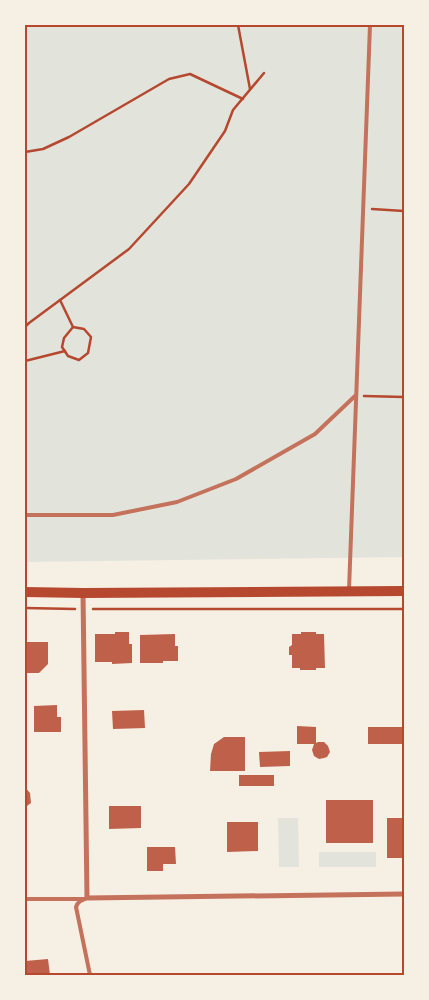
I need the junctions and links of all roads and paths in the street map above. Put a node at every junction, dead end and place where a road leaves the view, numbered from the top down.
1 (238, 25) edge
2 (370, 25) edge
3 (264, 73) dead end
4 (250, 89) junction
5 (243, 99) junction
6 (25, 152) edge
7 (362, 208) junction
8 (404, 211) edge
9 (60, 300) junction
10 (25, 327) edge
11 (74, 328) junction
12 (65, 351) junction
13 (25, 361) edge
14 (355, 395) junction
15 (404, 397) edge
16 (25, 515) edge
17 (404, 590) edge
18 (349, 591) junction
19 (25, 592) edge
20 (83, 593) junction
21 (25, 608) edge
22 (83, 609) junction
23 (404, 609) edge
24 (404, 894) edge
25 (87, 898) junction
26 (25, 899) edge
27 (90, 975) edge

1 - 4 path
2 - 7 lane
3 - 4 path
4 - 5 path
5 - 6 path
5 - 9 path
7 - 8 path
7 - 14 lane
9 - 10 path
9 - 11 path
11 - 12 path
11 - 12 path
12 - 13 path
14 - 15 path
14 - 16 lane
14 - 18 lane
17 - 18 main road
18 - 20 main road
19 - 20 main road
20 - 22 street
21 - 22 path
22 - 23 path
22 - 25 street
24 - 25 street
25 - 26 lane
25 - 27 lane

